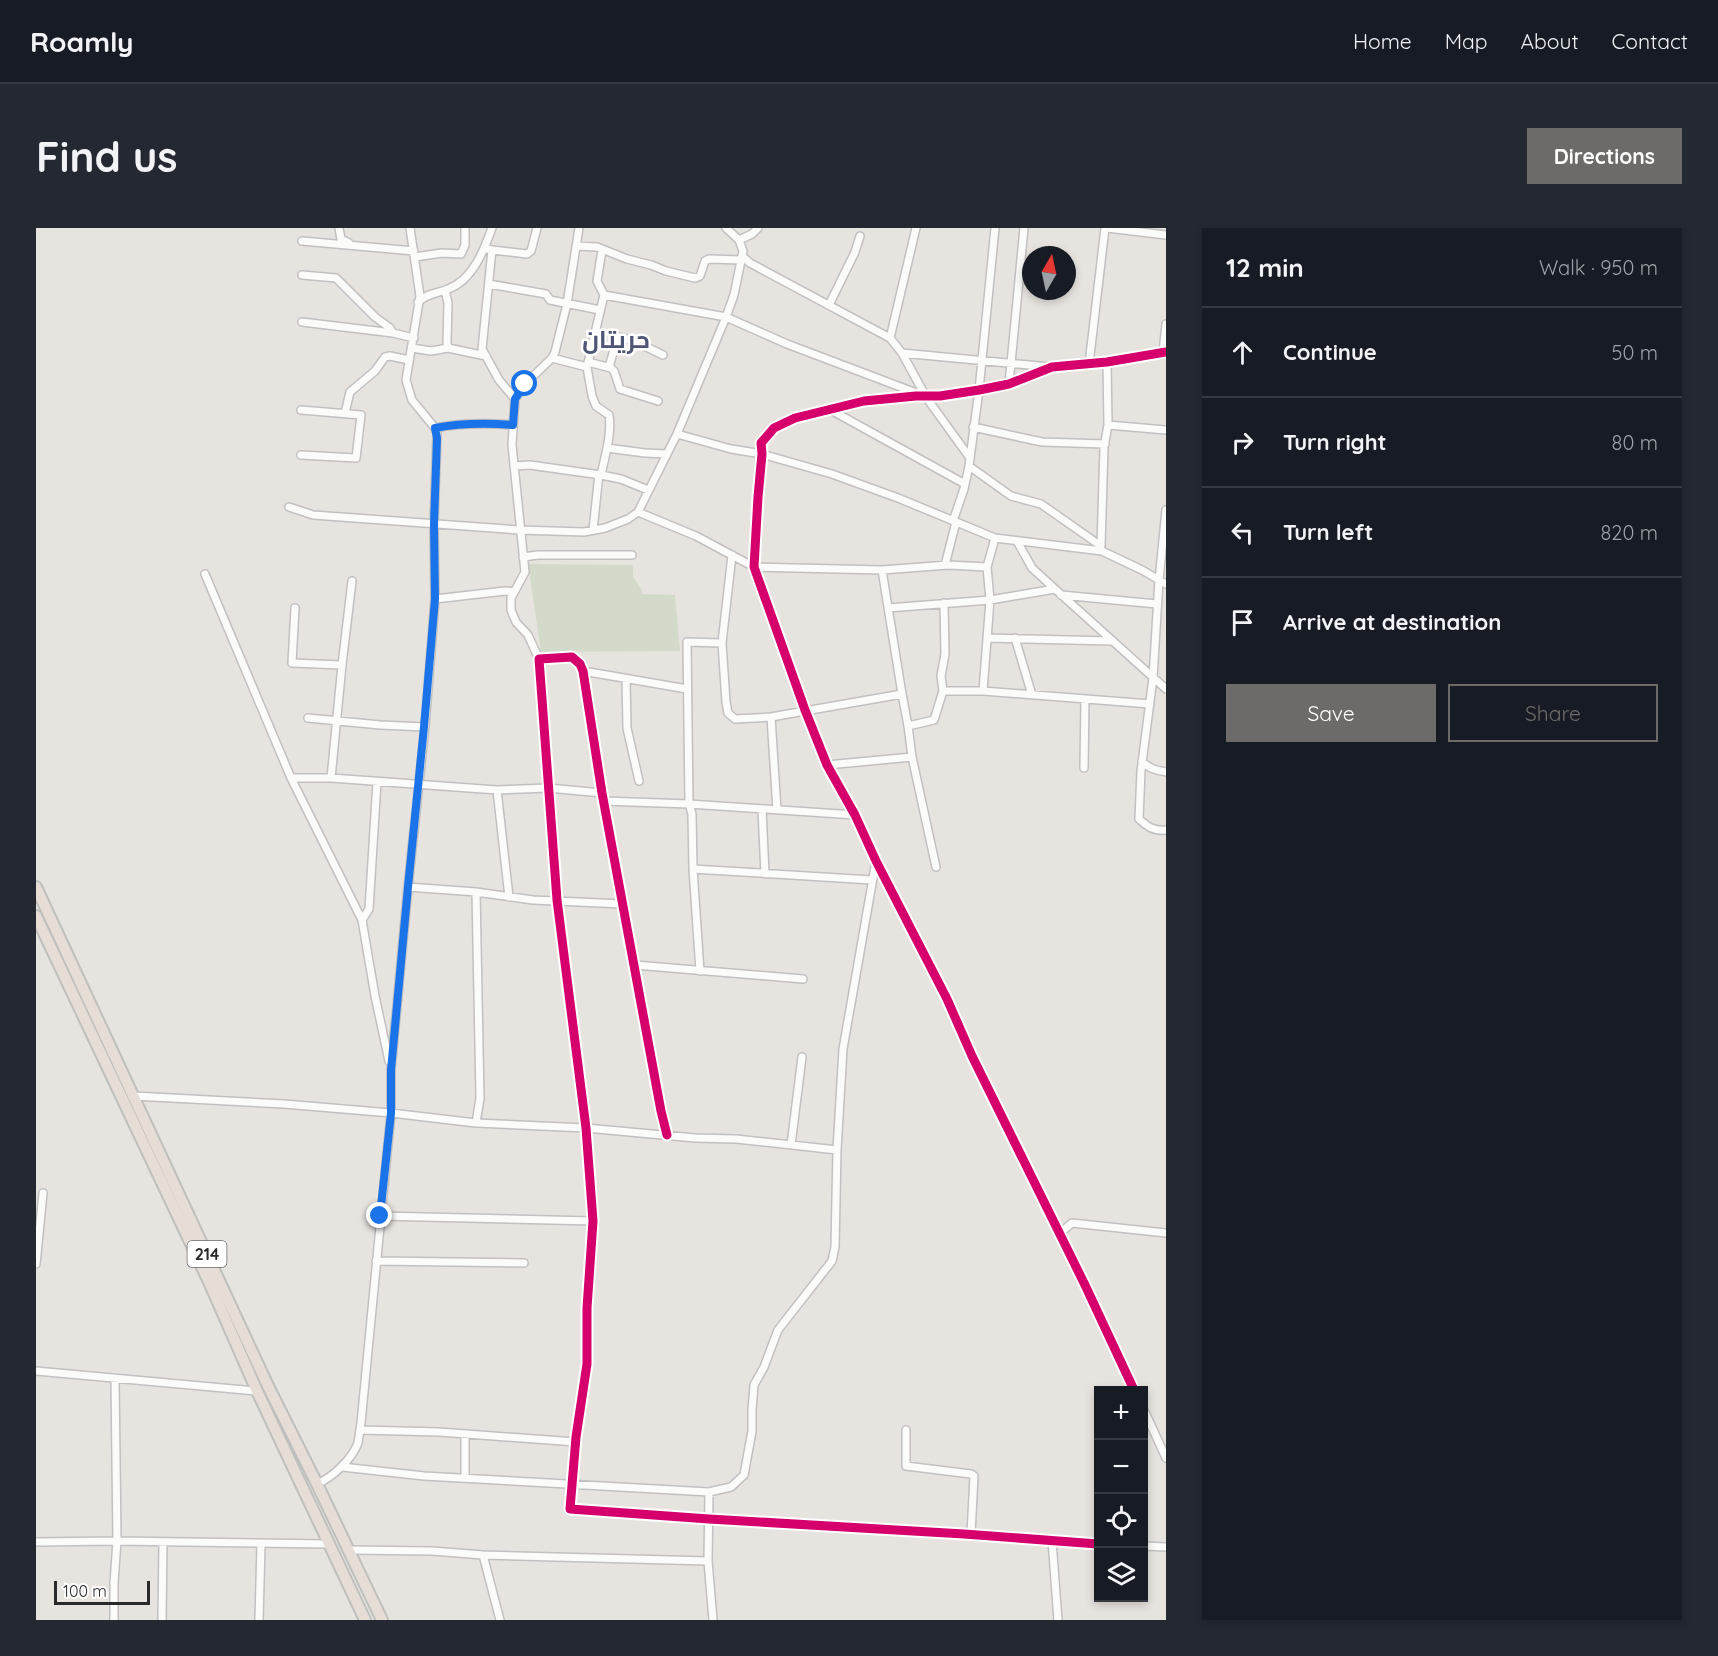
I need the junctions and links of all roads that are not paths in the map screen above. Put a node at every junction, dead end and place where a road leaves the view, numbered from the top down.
1 (339, 228) edge
2 (410, 228) edge
3 (465, 228) edge
4 (492, 228) edge
5 (537, 228) edge
6 (579, 228) edge
7 (726, 228) edge
8 (758, 228) edge
9 (916, 228) edge
10 (995, 228) edge
11 (1024, 228) edge
12 (1106, 228) edge
13 (1125, 229) edge
14 (1166, 235) edge
15 (860, 236) dead end
16 (738, 240) junction
17 (302, 241) dead end
18 (576, 246) junction
19 (488, 249) junction
20 (602, 250) junction
21 (415, 254) junction
22 (742, 258) junction
23 (302, 275) dead end
24 (489, 284) junction
25 (445, 290) junction
26 (604, 295) junction
27 (418, 302) junction
28 (567, 304) junction
29 (829, 305) junction
30 (600, 310) junction
31 (726, 317) junction
32 (302, 322) dead end
33 (1166, 324) edge
34 (393, 333) junction
35 (414, 338) junction
36 (890, 338) junction
37 (412, 348) junction
38 (448, 348) junction
39 (1164, 352) edge
40 (902, 353) junction
41 (663, 355) dead end
42 (486, 356) junction
43 (552, 358) junction
44 (409, 360) junction
45 (982, 361) junction
46 (1107, 362) junction
47 (587, 364) junction
48 (1011, 364) junction
49 (1089, 364) junction
50 (609, 367) junction
51 (1052, 367) junction
52 (1009, 384) junction
53 (979, 390) junction
54 (926, 397) junction
55 (515, 399) junction
56 (658, 401) dead end
57 (829, 409) junction
58 (301, 410) dead end
59 (345, 413) junction
60 (513, 425) junction
61 (1108, 425) junction
62 (973, 427) junction
63 (435, 428) junction
64 (1166, 430) edge
65 (677, 434) junction
66 (1105, 444) junction
67 (607, 448) junction
68 (667, 454) junction
69 (762, 454) junction
70 (301, 455) dead end
71 (969, 462) junction
72 (514, 466) junction
73 (600, 475) junction
74 (965, 484) junction
75 (648, 490) junction
76 (289, 507) dead end
77 (638, 512) junction
78 (1166, 512) edge
79 (954, 521) junction
80 (434, 524) junction
81 (519, 530) junction
82 (593, 530) junction
83 (995, 538) junction
84 (1017, 541) junction
85 (1101, 548) junction
86 (632, 555) dead end
87 (732, 555) junction
88 (523, 557) junction
89 (945, 565) junction
90 (754, 567) junction
91 (987, 567) junction
92 (882, 570) junction
93 (205, 574) dead end
94 (1159, 580) junction
95 (352, 581) dead end
96 (1166, 584) edge
97 (1055, 589) junction
98 (514, 592) junction
99 (1061, 595) junction
100 (435, 599) junction
101 (990, 600) junction
102 (944, 603) junction
103 (1157, 604) junction
104 (295, 608) dead end
105 (888, 608) junction
106 (987, 638) junction
107 (1015, 639) junction
108 (1112, 641) junction
109 (722, 643) junction
110 (539, 659) junction
111 (342, 665) junction
112 (583, 672) junction
113 (1153, 678) junction
114 (626, 679) junction
115 (687, 689) junction
116 (1166, 689) edge
117 (983, 691) junction
118 (943, 692) junction
119 (902, 694) junction
120 (1032, 695) junction
121 (1085, 699) junction
122 (1150, 704) junction
123 (806, 711) junction
124 (771, 717) junction
125 (308, 718) dead end
126 (338, 720) junction
127 (908, 726) junction
128 (424, 727) junction
129 (912, 757) junction
130 (1142, 761) junction
131 (827, 765) junction
132 (1084, 768) dead end
133 (1166, 772) edge
134 (291, 778) junction
135 (331, 778) junction
136 (639, 781) dead end
137 (377, 782) junction
138 (418, 784) junction
139 (548, 788) junction
140 (497, 790) junction
141 (602, 797) junction
142 (689, 804) junction
143 (762, 809) junction
144 (777, 810) junction
145 (855, 815) junction
146 (1166, 830) edge
147 (876, 861) junction
148 (936, 867) dead end
149 (693, 869) junction
150 (765, 874) junction
151 (872, 880) junction
152 (36, 887) edge
153 (408, 887) junction
154 (476, 892) junction
155 (509, 897) junction
156 (557, 900) junction
157 (622, 904) junction
158 (36, 916) edge
159 (362, 920) junction
160 (634, 965) junction
161 (700, 972) junction
162 (803, 979) dead end
163 (802, 1057) dead end
164 (391, 1070) junction
165 (134, 1096) junction
166 (391, 1113) junction
167 (476, 1123) junction
168 (586, 1128) junction
169 (667, 1135) junction
170 (791, 1145) junction
171 (837, 1150) junction
172 (43, 1193) dead end
173 (380, 1216) junction
174 (593, 1221) junction
175 (1166, 1233) edge
176 (1059, 1234) junction
177 (376, 1261) junction
178 (524, 1263) dead end
179 (36, 1264) edge
180 (36, 1371) edge
181 (115, 1379) junction
182 (1132, 1386) edge
183 (257, 1391) junction
184 (1148, 1420) edge
185 (360, 1430) junction
186 (906, 1430) dead end
187 (465, 1434) junction
188 (576, 1442) junction
189 (1166, 1458) edge
190 (342, 1467) junction
191 (311, 1472) junction
192 (299, 1478) junction
193 (465, 1478) junction
194 (572, 1484) junction
195 (319, 1489) junction
196 (709, 1492) junction
197 (309, 1500) junction
198 (709, 1519) junction
199 (971, 1534) junction
200 (117, 1541) junction
201 (1052, 1541) junction
202 (36, 1542) edge
203 (162, 1542) junction
204 (261, 1544) junction
205 (1094, 1544) edge
206 (330, 1545) junction
207 (1148, 1546) edge
208 (1166, 1547) edge
209 (348, 1550) junction
210 (483, 1555) junction
211 (708, 1561) junction
212 (114, 1620) edge
213 (162, 1620) edge
214 (259, 1620) edge
215 (365, 1620) edge
216 (382, 1620) edge
217 (500, 1620) edge
218 (713, 1620) edge
219 (1058, 1620) edge

1 - 21 street
2 - 21 street
3 - 21 street
4 - 19 street
5 - 19 street
6 - 18 street
7 - 16 street
8 - 16 street
9 - 36 street
10 - 45 street
11 - 48 street
12 - 13 street
12 - 49 street
13 - 14 street
15 - 29 street
16 - 22 street
17 - 21 street
18 - 20 street
18 - 28 street
19 - 24 street
19 - 25 street
20 - 22 street
20 - 26 street
21 - 27 street
22 - 29 street
22 - 31 street
23 - 34 street
24 - 28 street
24 - 42 street
25 - 27 street
25 - 38 street
26 - 30 street
26 - 31 street
27 - 35 street
28 - 30 street
28 - 43 street
29 - 36 street
30 - 47 street
31 - 54 street
31 - 65 street
32 - 34 street
33 - 39 street
34 - 35 street
35 - 37 street
36 - 40 street
37 - 38 street
37 - 44 street
38 - 42 street
39 - 46 street
40 - 45 street
40 - 54 street
41 - 50 street
42 - 55 street
43 - 47 street
43 - 55 street
44 - 59 street
44 - 63 street
45 - 48 street
45 - 53 street
46 - 49 street
46 - 61 street
47 - 50 street
47 - 67 street
48 - 51 street
48 - 52 street
49 - 51 street
50 - 56 street
51 - 52 street
52 - 53 street
53 - 54 street
53 - 62 street
54 - 57 street
54 - 71 street
55 - 60 street
57 - 69 street
57 - 74 street
58 - 59 street
59 - 70 street
60 - 63 street
60 - 72 street
61 - 64 street
61 - 66 street
62 - 66 street
62 - 71 street
63 - 80 street
65 - 68 street
65 - 69 street
66 - 85 street
67 - 68 street
67 - 73 street
68 - 75 street
69 - 79 street
69 - 90 street
71 - 74 street
71 - 85 street
72 - 73 street
72 - 81 street
73 - 75 street
73 - 82 street
74 - 79 street
75 - 77 street
76 - 80 street
77 - 82 street
77 - 87 street
78 - 94 street
79 - 83 street
79 - 89 street
80 - 81 street
80 - 100 street
81 - 82 street
81 - 88 street
83 - 84 street
83 - 91 street
84 - 85 street
84 - 97 street
85 - 94 street
86 - 88 street
87 - 90 street
87 - 109 street
88 - 98 street
89 - 91 street
89 - 92 street
90 - 92 street
90 - 123 street
91 - 101 street
92 - 105 street
93 - 134 street
94 - 96 street
94 - 103 street
95 - 111 street
97 - 99 street
97 - 101 street
98 - 100 street
98 - 110 street
99 - 103 street
99 - 108 street
100 - 128 street
101 - 102 street
101 - 106 street
102 - 105 street
102 - 118 street
103 - 113 street
104 - 111 street
105 - 119 street
106 - 107 street
106 - 117 street
107 - 108 street
107 - 120 street
108 - 113 street
109 - 115 street
109 - 124 street
110 - 112 street
110 - 139 street
111 - 126 street
112 - 114 street
112 - 141 street
113 - 116 street
113 - 122 street
114 - 115 street
114 - 136 street
115 - 142 street
117 - 118 street
117 - 120 street
118 - 127 street
119 - 123 street
119 - 127 street
120 - 121 street
121 - 122 street
121 - 132 street
122 - 130 street
123 - 124 street
123 - 131 street
124 - 144 street
125 - 126 street
126 - 128 street
126 - 135 street
127 - 129 street
128 - 138 street
129 - 131 street
129 - 148 street
130 - 133 street
130 - 146 street
131 - 145 street
134 - 135 street
134 - 159 street
135 - 137 street
137 - 138 street
137 - 159 street
138 - 140 street
138 - 153 street
139 - 140 street
139 - 141 street
139 - 156 street
140 - 155 street
141 - 142 street
141 - 157 street
142 - 143 street
142 - 149 street
143 - 144 street
143 - 150 street
144 - 145 street
145 - 147 street
147 - 151 street
147 - 176 street
149 - 150 street
149 - 161 street
150 - 151 street
151 - 171 street
152 - 165 highway, 214
153 - 154 street
153 - 164 street
154 - 155 street
154 - 167 street
155 - 156 street
156 - 157 street
156 - 168 street
157 - 160 street
158 - 183 highway, 214
159 - 164 street
160 - 161 street
160 - 169 street
161 - 162 street
163 - 170 street
164 - 166 street
165 - 166 street
165 - 191 highway, 214
166 - 167 street
166 - 173 street
167 - 168 street
168 - 169 street
168 - 174 street
169 - 170 street
170 - 171 street
171 - 196 street
172 - 179 street
173 - 174 street
173 - 177 street
174 - 188 street
175 - 176 street
176 - 182 street
177 - 178 street
177 - 185 street
180 - 181 street
181 - 183 street
181 - 200 street
183 - 192 highway, 214
184 - 189 street
185 - 187 street
185 - 190 street
186 - 199 street
187 - 188 street
187 - 193 street
188 - 194 street
190 - 193 street
190 - 195 street
191 - 192 highway
191 - 195 highway, 214
192 - 197 highway, 214
193 - 194 street
194 - 196 street
194 - 198 street
195 - 197 highway
195 - 209 highway, 214
196 - 198 street
197 - 206 highway, 214
198 - 199 street
198 - 211 street
199 - 201 street
200 - 202 street
200 - 203 street
200 - 212 street
201 - 205 street
201 - 219 street
203 - 204 street
203 - 213 street
204 - 206 street
204 - 214 street
206 - 215 highway, 214
207 - 208 street
209 - 210 street
209 - 216 highway, 214
210 - 211 street
210 - 217 street
211 - 218 street

